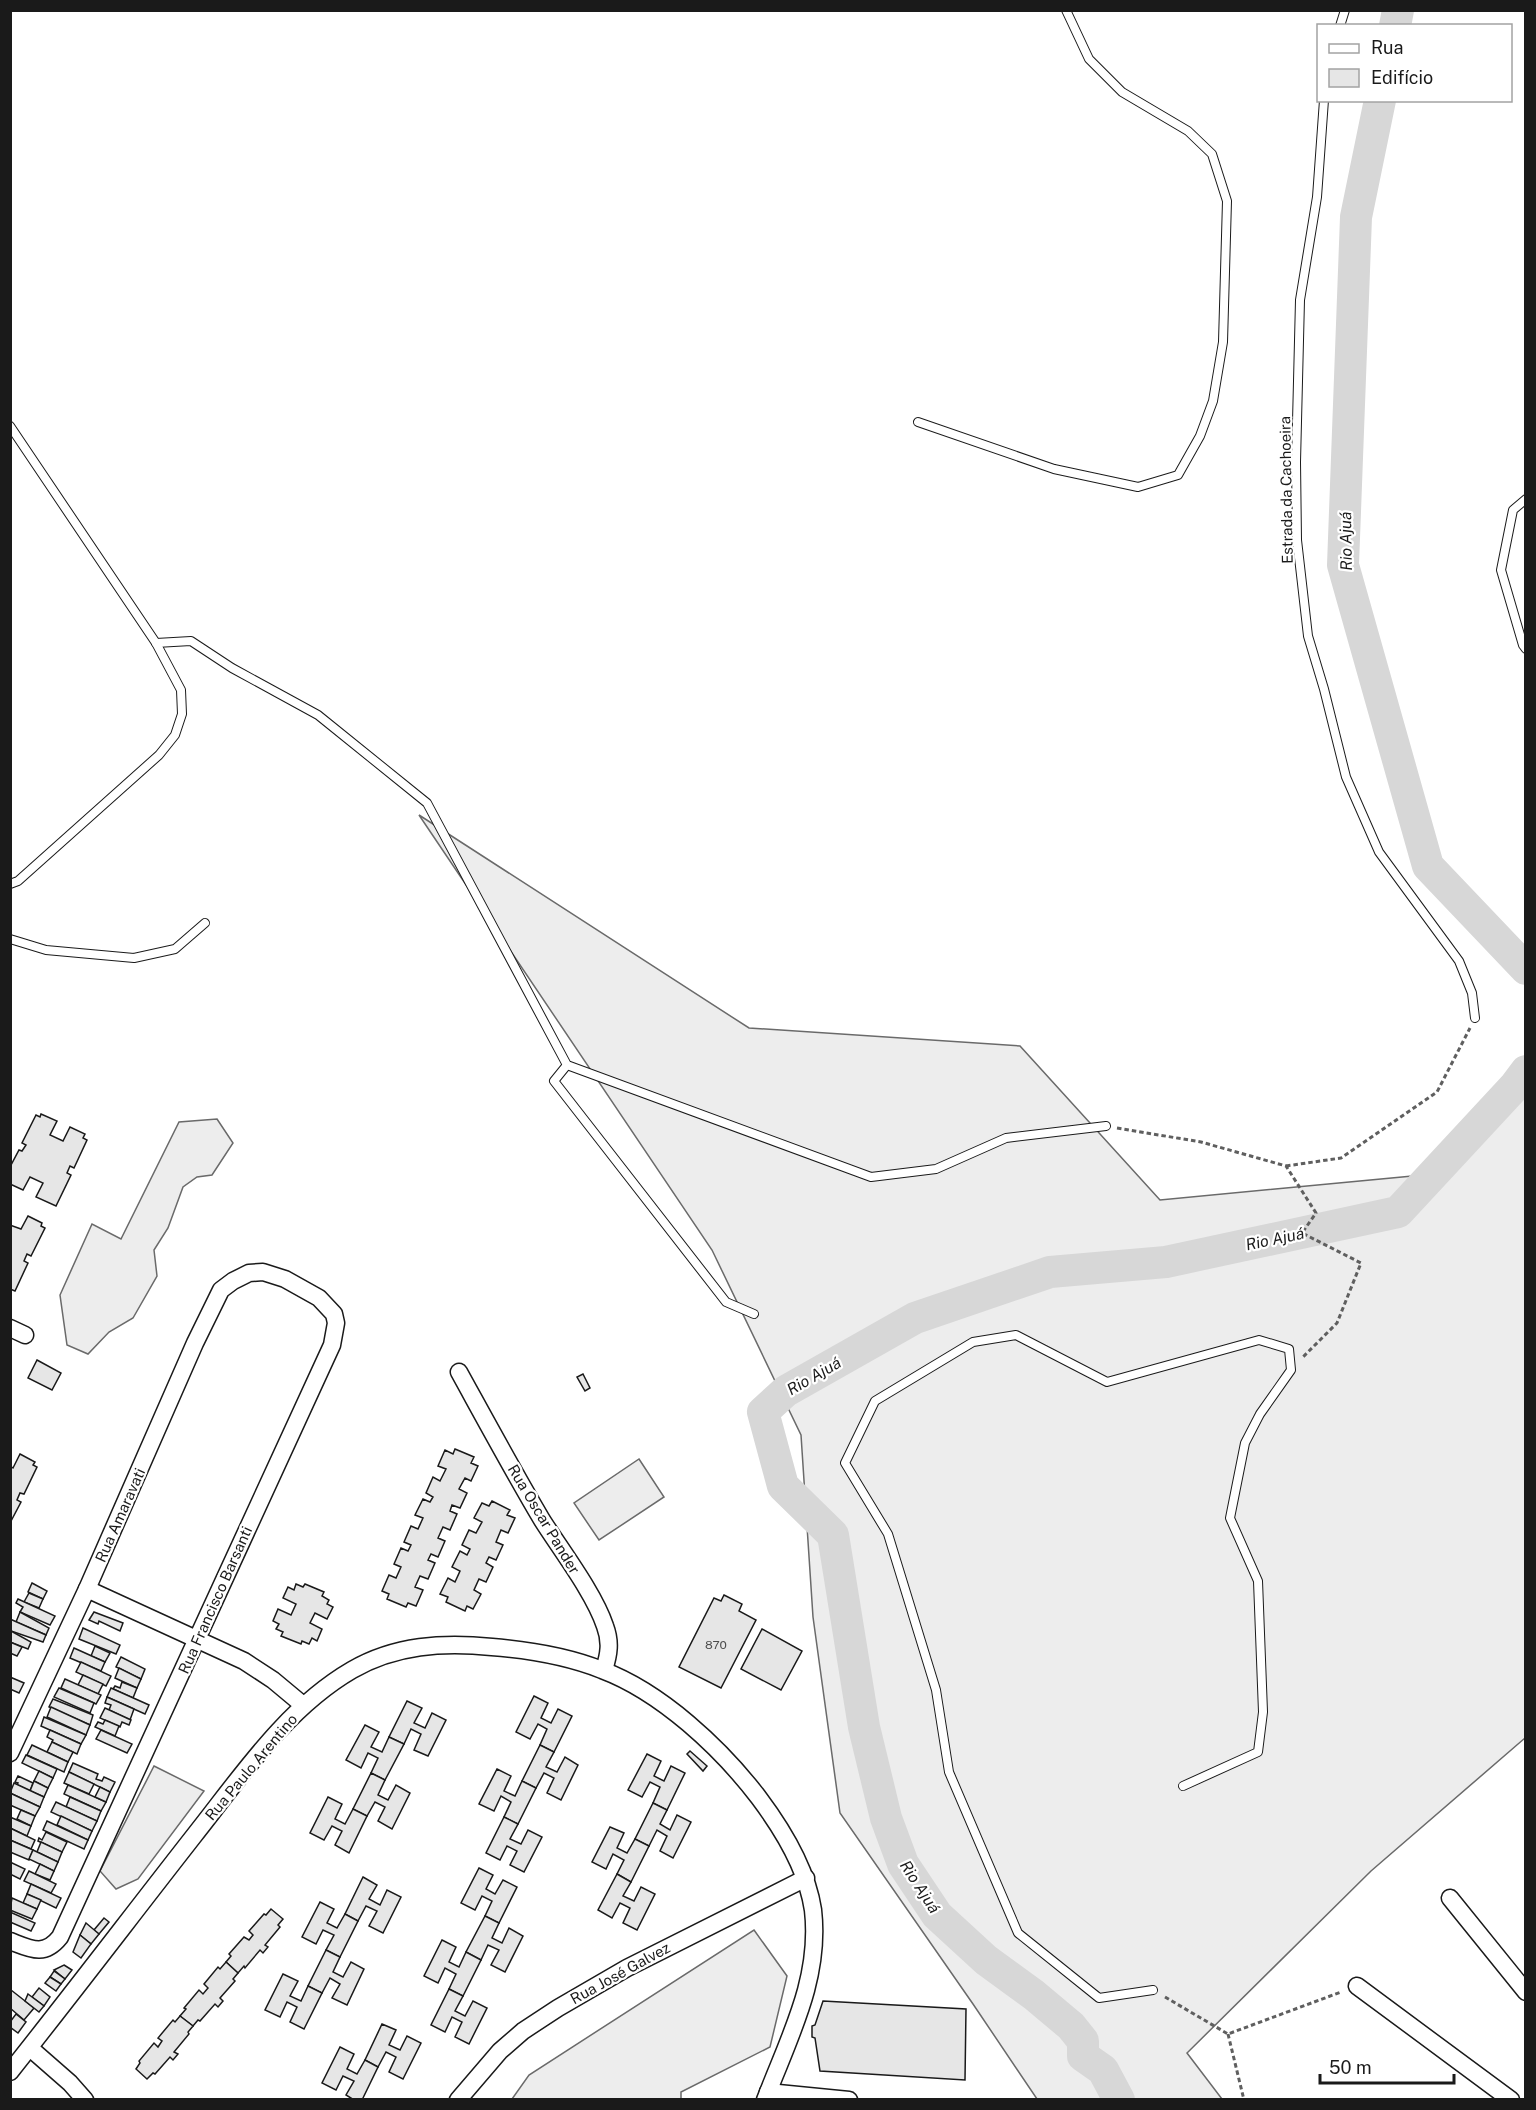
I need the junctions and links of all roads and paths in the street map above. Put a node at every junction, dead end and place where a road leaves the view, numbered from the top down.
1 (1066, 10) edge
2 (1324, 102) edge
3 (918, 422) dead end
4 (10, 426) edge
5 (1526, 498) edge
6 (156, 643) junction
7 (1526, 649) edge
8 (10, 884) edge
9 (205, 923) dead end
10 (10, 939) edge
11 (1475, 1018) joint
12 (567, 1065) junction
13 (1106, 1126) joint
14 (1286, 1166) junction
15 (233, 1281) joint
16 (754, 1314) dead end
17 (1291, 1370) junction
18 (459, 1372) dead end
19 (87, 1589) junction
20 (197, 1639) junction
21 (604, 1670) junction
22 (303, 1705) junction
23 (10, 1753) edge
24 (1184, 1786) dead end
25 (806, 1878) junction
26 (1450, 1898) dead end
27 (10, 1941) edge
28 (1358, 1986) joint
29 (1153, 1990) joint
30 (1526, 1992) edge
31 (1228, 2034) junction
32 (30, 2048) junction
33 (10, 2072) edge
34 (766, 2096) edge
35 (85, 2100) edge
36 (458, 2100) edge
37 (849, 2100) edge
38 (1244, 2100) edge
39 (1511, 2100) edge

1 - 3 lane
2 - 11 lane, Estrada da Cachoeira
4 - 6 lane
5 - 7 lane
6 - 8 lane
6 - 12 lane
9 - 10 lane
11 - 14 path
12 - 13 lane
12 - 16 lane
13 - 14 path
14 - 17 path
15 - 19 street, Rua Amaravati
15 - 20 street, Rua Francisco Barsanti
17 - 24 lane
17 - 29 lane
18 - 21 street, Rua Oscar Pander
19 - 20 street
19 - 23 street, Rua Amaravati
20 - 22 street
20 - 27 street, Rua Francisco Barsanti
21 - 22 street, Rua Paulo Arentino
21 - 25 street, Rua Paulo Arentino
22 - 32 street, Rua Paulo Arentino
25 - 34 street, Rua Paulo Arentino
25 - 36 street, Rua José Galvez
26 - 30 street
28 - 31 path
28 - 39 street
29 - 31 path
31 - 38 path
32 - 33 street, Rua Paulo Arentino
32 - 35 street
34 - 37 street

